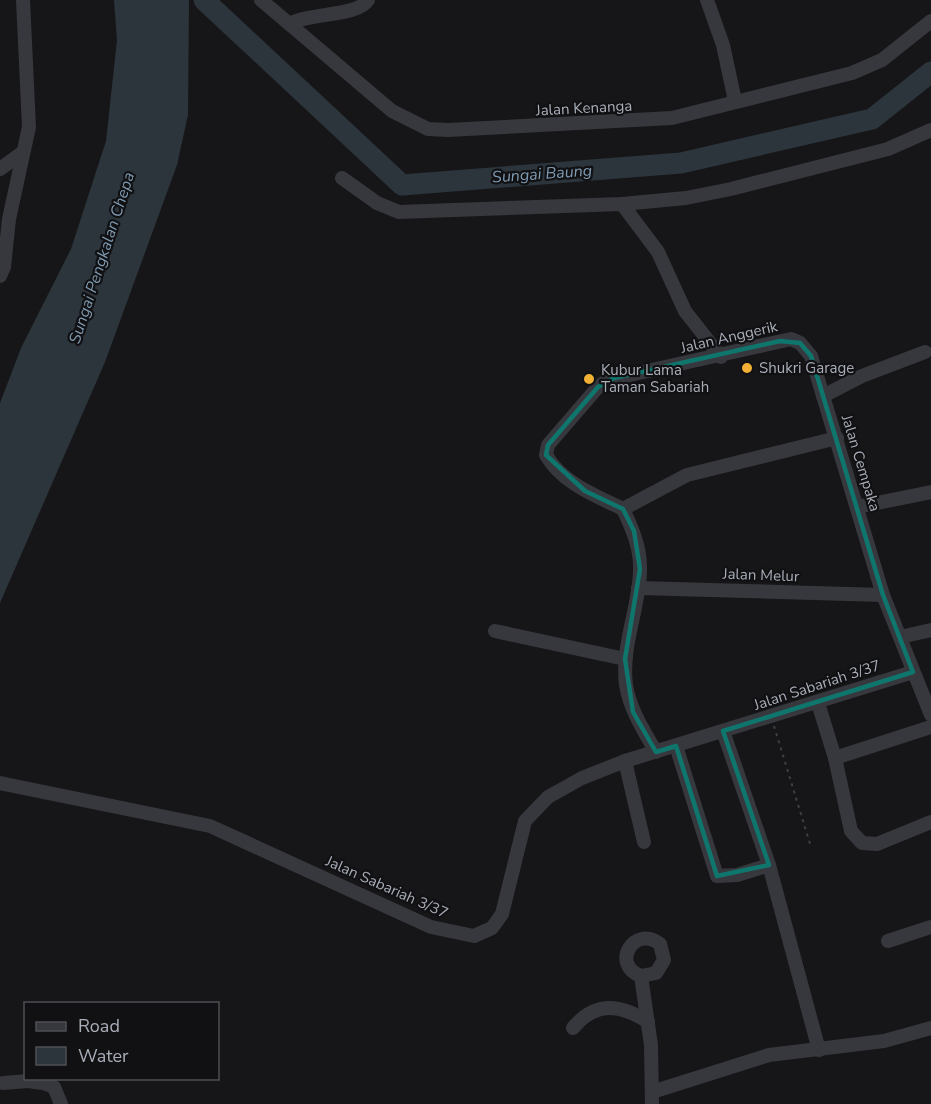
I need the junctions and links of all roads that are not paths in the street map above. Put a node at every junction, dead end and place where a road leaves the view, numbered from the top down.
1 (23, 0) edge
2 (261, 0) edge
3 (368, 0) edge
4 (707, 0) edge
5 (931, 21) edge
6 (289, 24) junction
7 (735, 101) junction
8 (931, 130) edge
9 (22, 153) junction
10 (0, 169) edge
11 (342, 178) dead end
12 (0, 199) edge
13 (622, 204) junction
14 (9, 219) junction
15 (0, 276) edge
16 (800, 343) joint
17 (925, 352) dead end
18 (722, 357) junction
19 (823, 396) junction
20 (837, 438) junction
21 (931, 492) edge
22 (857, 507) junction
23 (623, 509) junction
24 (638, 588) junction
25 (883, 595) junction
26 (931, 630) edge
27 (495, 631) dead end
28 (900, 637) junction
29 (625, 659) junction
30 (913, 672) junction
31 (818, 703) junction
32 (931, 715) edge
33 (931, 727) edge
34 (723, 731) junction
35 (676, 746) junction
36 (656, 752) junction
37 (836, 758) junction
38 (625, 761) junction
39 (0, 783) edge
40 (931, 822) edge
41 (644, 842) dead end
42 (769, 865) junction
43 (931, 927) edge
44 (888, 941) dead end
45 (641, 976) dead end
46 (648, 1022) junction
47 (573, 1028) dead end
48 (931, 1028) edge
49 (819, 1050) junction
50 (3, 1083) dead end
51 (652, 1098) edge
52 (61, 1104) edge

1 - 9 street
2 - 6 street, Jalan Kenanga
3 - 6 street
4 - 7 street
5 - 7 street, Jalan Kenanga
6 - 7 street, Jalan Kenanga
8 - 13 street
9 - 10 street
9 - 14 street
11 - 13 street
12 - 14 street
13 - 18 street
14 - 15 street
16 - 18 street, Jalan Anggerik
16 - 19 street, Jalan Cempaka
17 - 19 street
18 - 23 street, Jalan Anggerik
19 - 20 street, Jalan Cempaka
20 - 22 street, Jalan Cempaka
20 - 23 street
21 - 22 street
22 - 25 street, Jalan Cempaka
23 - 24 street
24 - 25 street, Jalan Melur
24 - 29 street
25 - 28 street, Jalan Cempaka
26 - 28 street
27 - 29 street
28 - 30 street, Jalan Cempaka
29 - 36 street
30 - 31 street, Jalan Sabariah 3/37
30 - 32 street, Jalan Cempaka
31 - 34 street, Jalan Sabariah 3/37
31 - 37 street
33 - 37 street
34 - 35 street, Jalan Sabariah 3/37
34 - 42 street
35 - 36 street, Jalan Sabariah 3/37
35 - 42 street
36 - 38 street, Jalan Sabariah 3/37
37 - 40 street
38 - 39 street, Jalan Sabariah 3/37
38 - 41 street
42 - 49 street
43 - 44 street
45 - 46 street
46 - 47 street
46 - 51 street
48 - 49 street
49 - 51 street
50 - 52 street

